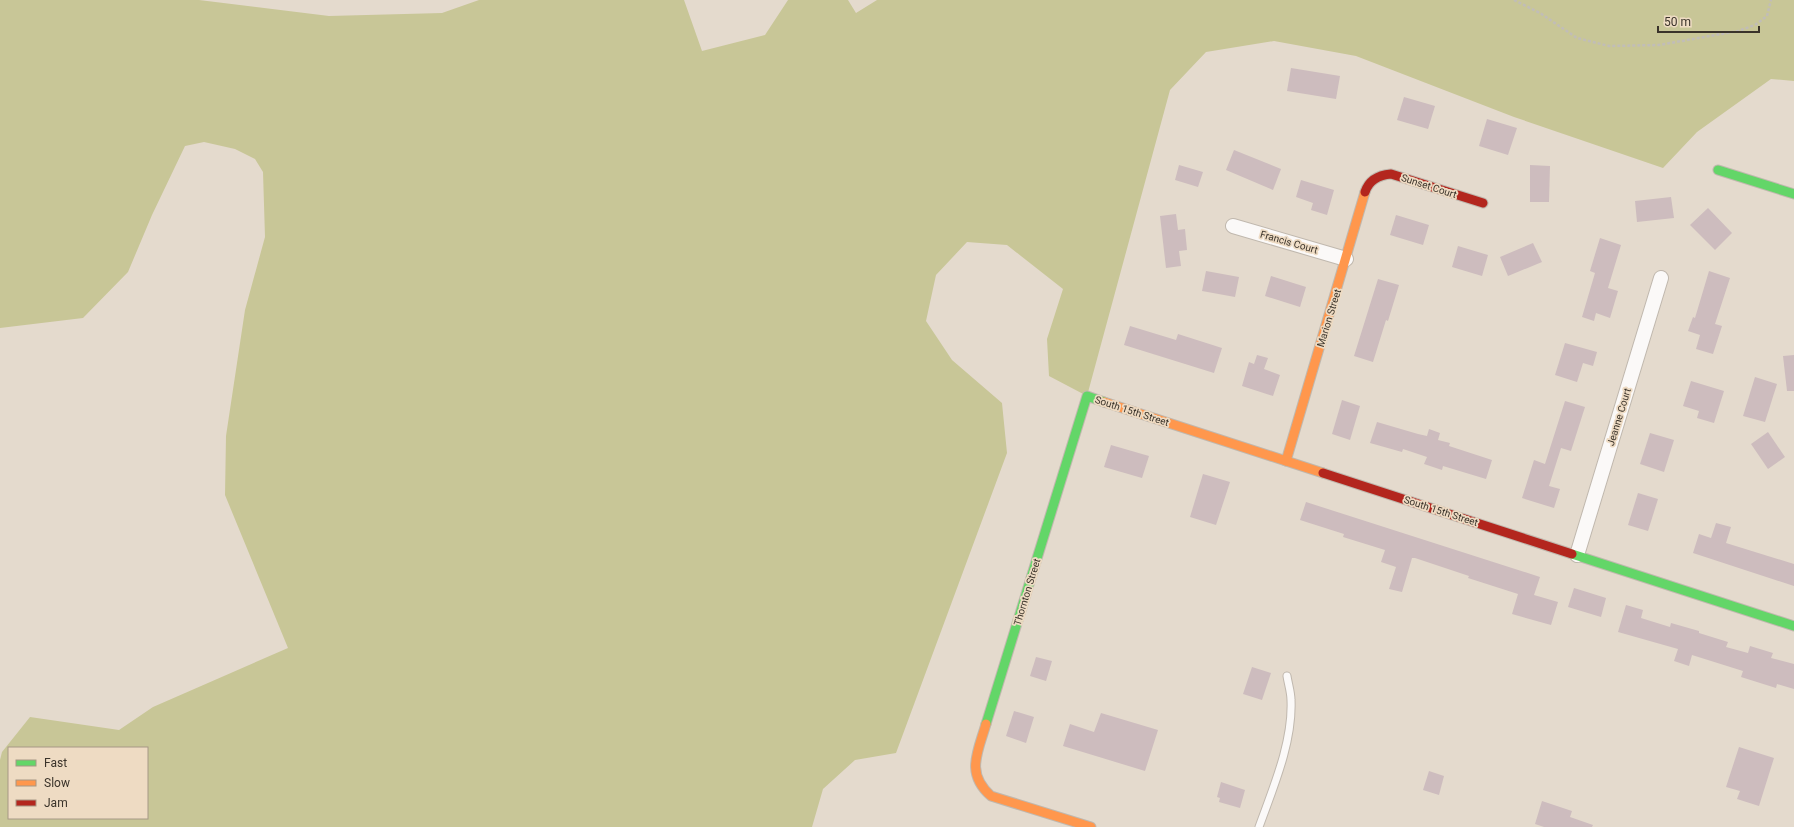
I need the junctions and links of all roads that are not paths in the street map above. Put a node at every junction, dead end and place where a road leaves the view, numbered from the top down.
1 (1718, 170) dead end
2 (1374, 177) joint
3 (1794, 194) edge
4 (1483, 203) dead end
5 (1232, 226) dead end
6 (1346, 259) junction
7 (1661, 278) dead end
8 (1087, 396) joint
9 (1286, 460) junction
10 (1577, 555) junction
11 (1794, 626) edge
12 (1287, 676) dead end
13 (1090, 827) edge
14 (1259, 827) edge

1 - 3 street
2 - 4 street, Sunset Court
2 - 6 street, Marion Street
5 - 6 street, Francis Court
6 - 9 street, Marion Street
7 - 10 street, Jeanne Court
8 - 9 street, South 15th Street
8 - 13 street, Thornton Street
9 - 10 street, South 15th Street
10 - 11 street, South 15th Street
12 - 14 lane

